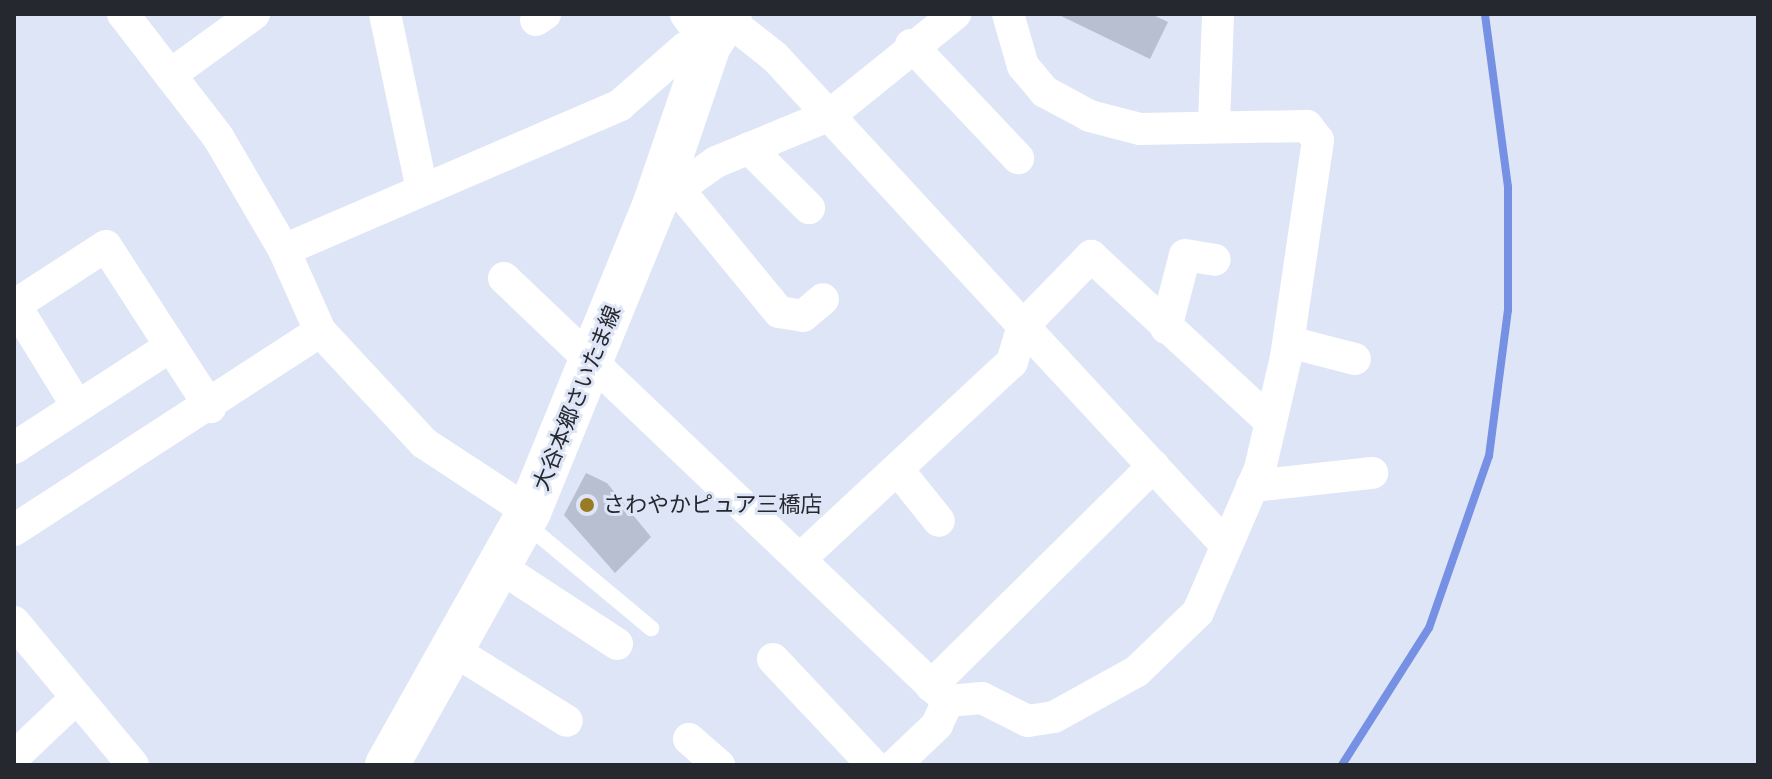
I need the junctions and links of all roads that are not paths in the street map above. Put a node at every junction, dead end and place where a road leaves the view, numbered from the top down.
1 (123, 14) edge
2 (254, 14) edge
3 (385, 14) edge
4 (955, 14) edge
5 (1008, 14) edge
6 (1218, 14) edge
7 (713, 23) edge
8 (911, 45) junction
9 (170, 75) junction
10 (830, 115) junction
11 (1214, 124) junction
12 (749, 148) junction
13 (1018, 158) dead end
14 (422, 190) junction
15 (666, 198) junction
16 (809, 208) dead end
17 (284, 250) junction
18 (1215, 260) dead end
19 (504, 278) dead end
20 (823, 299) dead end
21 (1023, 326) junction
22 (1166, 328) junction
23 (320, 331) junction
24 (1289, 342) junction
25 (171, 346) junction
26 (1355, 359) dead end
27 (592, 367) junction
28 (77, 406) junction
29 (210, 407) junction
30 (1271, 422) junction
31 (14, 448) edge
32 (1153, 466) junction
33 (898, 470) junction
34 (1372, 473) dead end
35 (1252, 486) junction
36 (526, 517) junction
37 (939, 521) dead end
38 (14, 530) edge
39 (1226, 545) junction
40 (800, 559) junction
41 (500, 567) junction
42 (14, 622) edge
43 (651, 628) dead end
44 (617, 644) dead end
45 (453, 650) junction
46 (773, 659) dead end
47 (939, 693) junction
48 (74, 700) junction
49 (567, 721) dead end
50 (689, 739) dead end
51 (14, 757) edge
52 (133, 765) edge
53 (387, 765) edge
54 (719, 765) edge
55 (873, 765) edge
56 (895, 765) edge

1 - 9 street
2 - 9 street
3 - 14 street
4 - 8 street
5 - 11 street
6 - 11 street
7 - 10 street
7 - 14 street
7 - 15 main road, 大谷本郷さいたま線
8 - 10 street
8 - 13 street
9 - 17 street
10 - 12 street
10 - 21 street
11 - 24 street
12 - 15 street
12 - 16 street
14 - 17 street
15 - 20 street
15 - 27 main road, 大谷本郷さいたま線
17 - 23 street
18 - 22 street
19 - 27 street
21 - 22 street
21 - 32 street
21 - 33 street
22 - 30 street
23 - 29 street
23 - 36 street
24 - 26 street
24 - 30 street
25 - 28 street
25 - 28 street
25 - 29 street
27 - 36 main road, 大谷本郷さいたま線
27 - 40 street
28 - 31 street
29 - 38 street
30 - 35 street
32 - 39 street
32 - 47 street
33 - 37 street
33 - 40 street
34 - 35 street
35 - 39 street
36 - 41 main road, 大谷本郷さいたま線
36 - 43 lane
39 - 47 street
40 - 47 street
41 - 44 street
41 - 45 main road, 大谷本郷さいたま線
42 - 48 street
45 - 49 street
45 - 53 main road, 大谷本郷さいたま線
46 - 55 street
47 - 56 street
48 - 51 street
48 - 52 street
50 - 54 street

